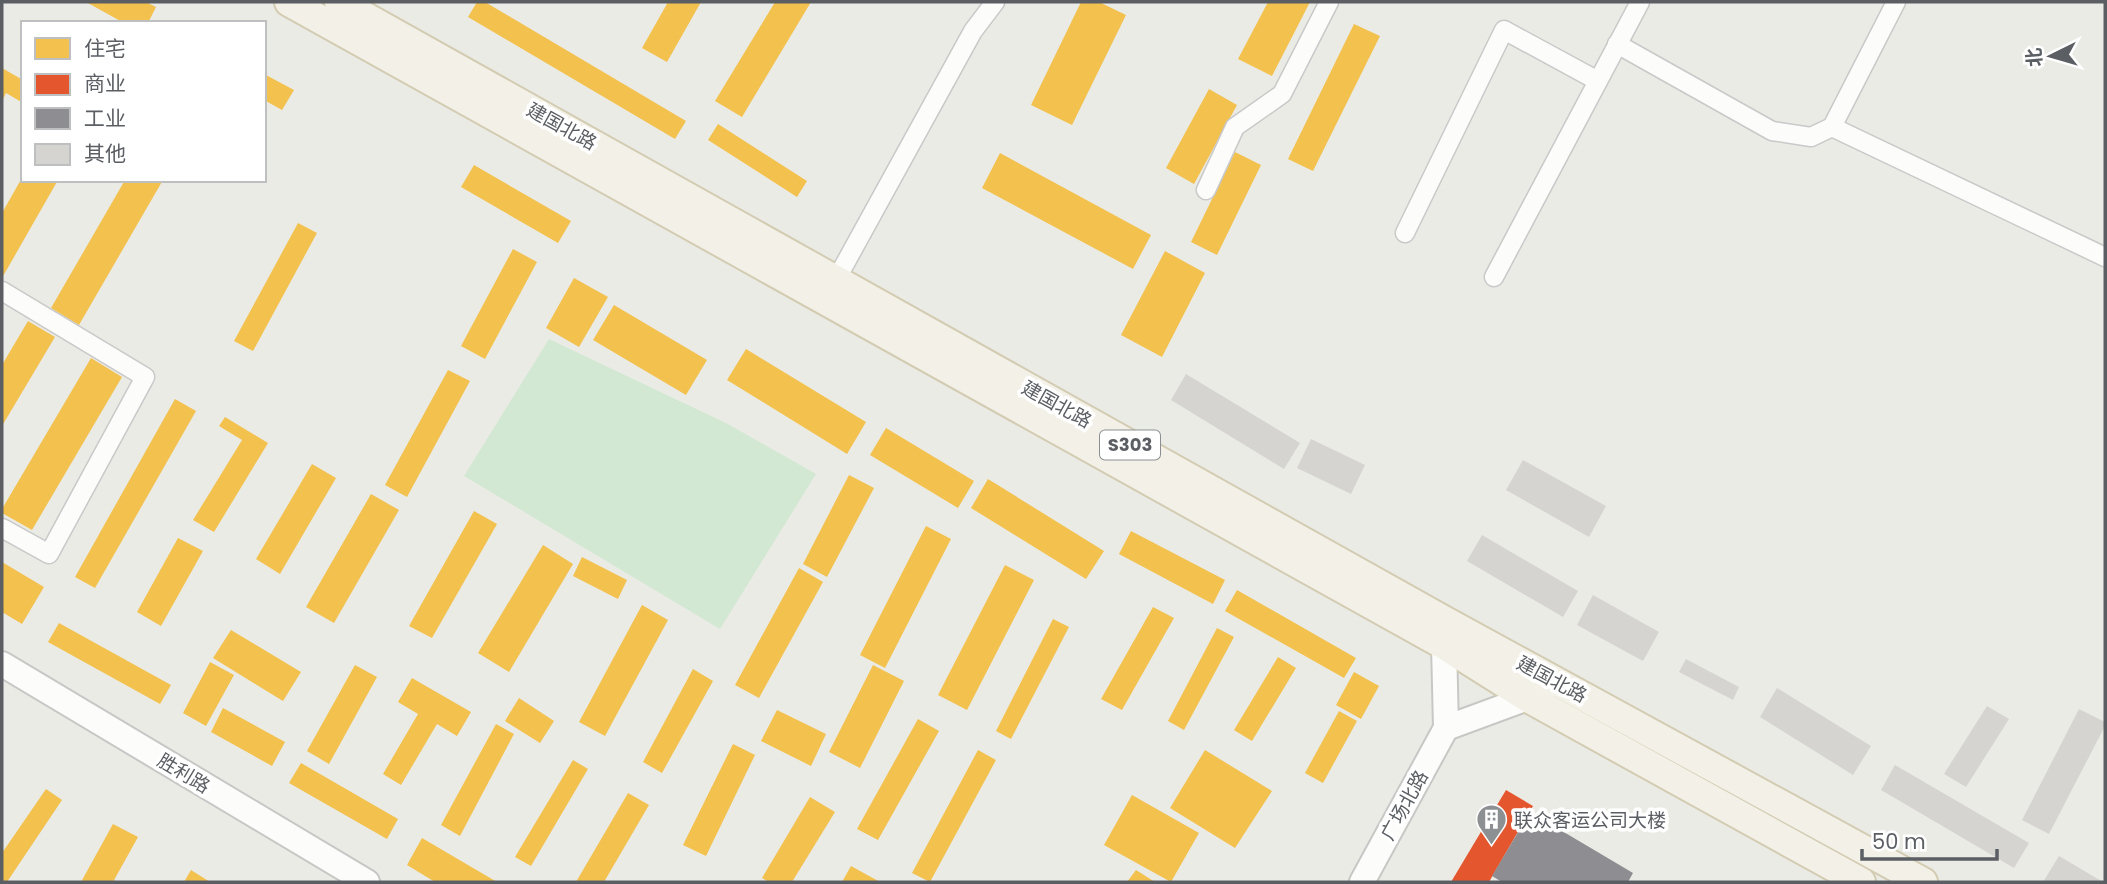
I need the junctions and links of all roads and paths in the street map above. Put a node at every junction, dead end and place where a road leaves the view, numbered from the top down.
1 (289, 2) edge
2 (339, 2) edge
3 (995, 2) edge
4 (1329, 2) edge
5 (1640, 2) edge
6 (1896, 2) edge
7 (1618, 44) junction
8 (1598, 81) junction
9 (1832, 127) junction
10 (1206, 190) dead end
11 (1405, 233) dead end
12 (2105, 257) edge
13 (1494, 277) dead end
14 (836, 280) junction
15 (3, 296) edge
16 (2, 528) edge
17 (1445, 634) junction
18 (2, 664) edge
19 (1562, 684) junction
20 (1528, 698) junction
21 (1446, 728) junction
22 (367, 882) edge
23 (1362, 882) edge
24 (1861, 882) edge
25 (1923, 882) edge

1 - 17 main road, 建国北路
2 - 14 main road, 建国北路 / S303
3 - 14 street
4 - 10 street
5 - 7 street
6 - 9 street
7 - 8 street
7 - 9 street
8 - 11 street
8 - 13 street
9 - 12 street
14 - 17 main road, 建国北路 / S303
15 - 16 street
17 - 19 main road, 建国北路 / S303
17 - 20 main road, 建国北路
17 - 21 main road
18 - 22 main road, 胜利路
19 - 20 main road
19 - 25 main road, 建国北路 / S303
20 - 21 main road
20 - 24 main road, 建国北路
21 - 23 main road, 广场北路

